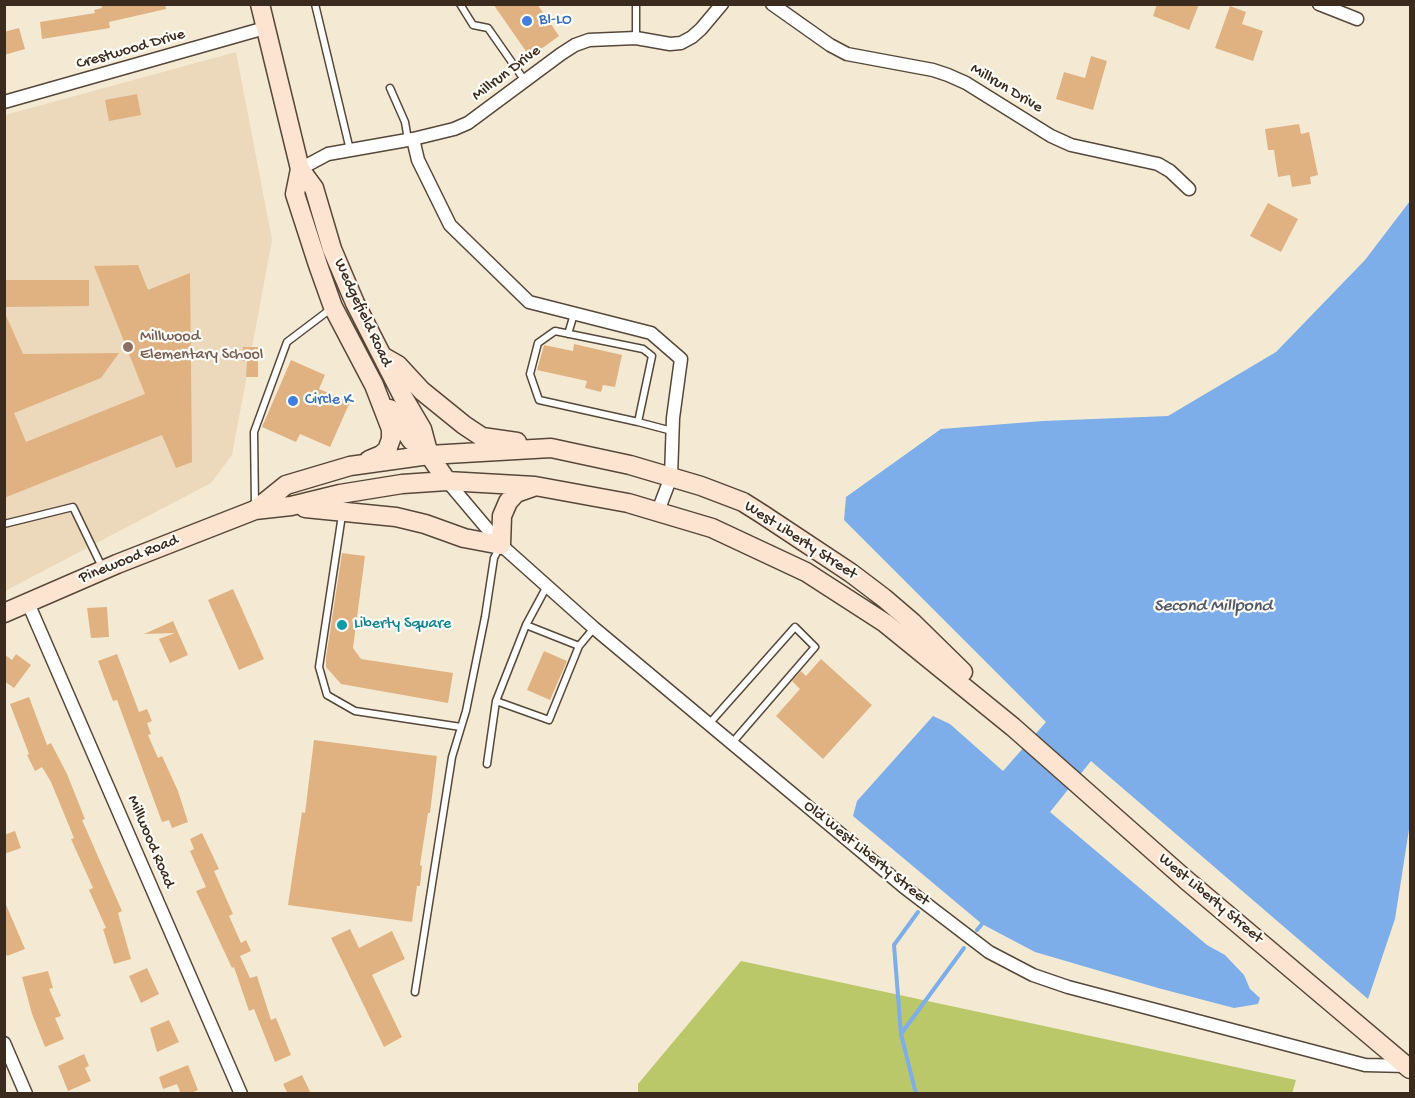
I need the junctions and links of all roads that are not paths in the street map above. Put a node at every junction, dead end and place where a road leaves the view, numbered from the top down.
1 (260, 4) edge
2 (315, 4) edge
3 (460, 4) edge
4 (636, 4) edge
5 (722, 4) edge
6 (772, 4) edge
7 (1319, 4) edge
8 (1357, 19) dead end
9 (265, 28) junction
10 (636, 38) junction
11 (525, 81) junction
12 (390, 88) dead end
13 (4, 102) edge
14 (410, 139) junction
15 (350, 150) junction
16 (300, 169) junction
17 (1189, 189) dead end
18 (333, 307) junction
19 (574, 313) junction
20 (638, 329) junction
21 (568, 334) junction
22 (632, 347) junction
23 (380, 354) junction
24 (374, 385) junction
25 (638, 422) junction
26 (672, 431) junction
27 (551, 448) junction
28 (429, 454) junction
29 (350, 466) junction
30 (671, 477) junction
31 (447, 481) junction
32 (535, 486) junction
33 (291, 506) junction
34 (255, 510) junction
35 (658, 511) junction
36 (342, 512) junction
37 (4, 524) edge
38 (501, 545) junction
39 (104, 570) junction
40 (547, 586) junction
41 (28, 603) junction
42 (4, 613) edge
43 (526, 625) junction
44 (594, 628) junction
45 (579, 646) junction
46 (496, 701) junction
47 (708, 725) junction
48 (461, 727) junction
49 (1013, 727) junction
50 (731, 744) junction
51 (487, 764) dead end
52 (415, 992) dead end
53 (4, 1043) edge
54 (1410, 1066) edge
55 (26, 1094) edge
56 (241, 1094) edge

1 - 9 main road, Wedgefield Road
2 - 15 lane
3 - 11 lane
4 - 10 lane
5 - 10 street, Millrun Drive
6 - 17 street, Millrun Drive
7 - 8 street
9 - 13 street, Crestwood Drive
9 - 16 main road, Wedgefield Road
10 - 11 street, Millrun Drive
11 - 14 street, Millrun Drive
12 - 14 lane
14 - 15 street, Millrun Drive
14 - 19 street
15 - 16 street, Millrun Drive
16 - 18 main road, Wedgefield Road
16 - 23 main road, Wedgefield Road
18 - 24 main road, Wedgefield Road
18 - 34 lane
19 - 20 street
19 - 21 lane
20 - 22 lane
20 - 26 street
21 - 22 lane
21 - 25 lane
22 - 25 lane
23 - 27 main road
23 - 28 main road, Wedgefield Road
24 - 28 main road
24 - 29 main road
25 - 26 lane
26 - 30 street
27 - 28 main road, West Liberty Street
27 - 30 main road, West Liberty Street
28 - 29 main road, Pinewood Road
28 - 31 main road, Old West Liberty Street
29 - 34 main road, Pinewood Road
30 - 35 street
30 - 49 main road, West Liberty Street
31 - 32 main road, West Liberty Street
31 - 33 main road, Pinewood Road
31 - 38 street, Old West Liberty Street
32 - 35 main road, West Liberty Street
32 - 38 main road
33 - 34 main road, Pinewood Road
33 - 36 main road
34 - 39 main road, Pinewood Road
35 - 49 main road, West Liberty Street
36 - 38 main road
36 - 48 lane
37 - 39 lane
38 - 40 street, Old West Liberty Street
38 - 48 lane
39 - 41 main road, Pinewood Road
40 - 43 lane
40 - 44 street, Old West Liberty Street
41 - 42 main road, Pinewood Road
41 - 56 street, Millwood Road
43 - 45 lane
43 - 46 lane
44 - 45 lane
44 - 47 street, Old West Liberty Street
45 - 46 lane
46 - 51 lane
47 - 50 street, Old West Liberty Street
47 - 50 lane
48 - 52 lane
49 - 54 main road, West Liberty Street
50 - 54 street, Old West Liberty Street
53 - 55 street

